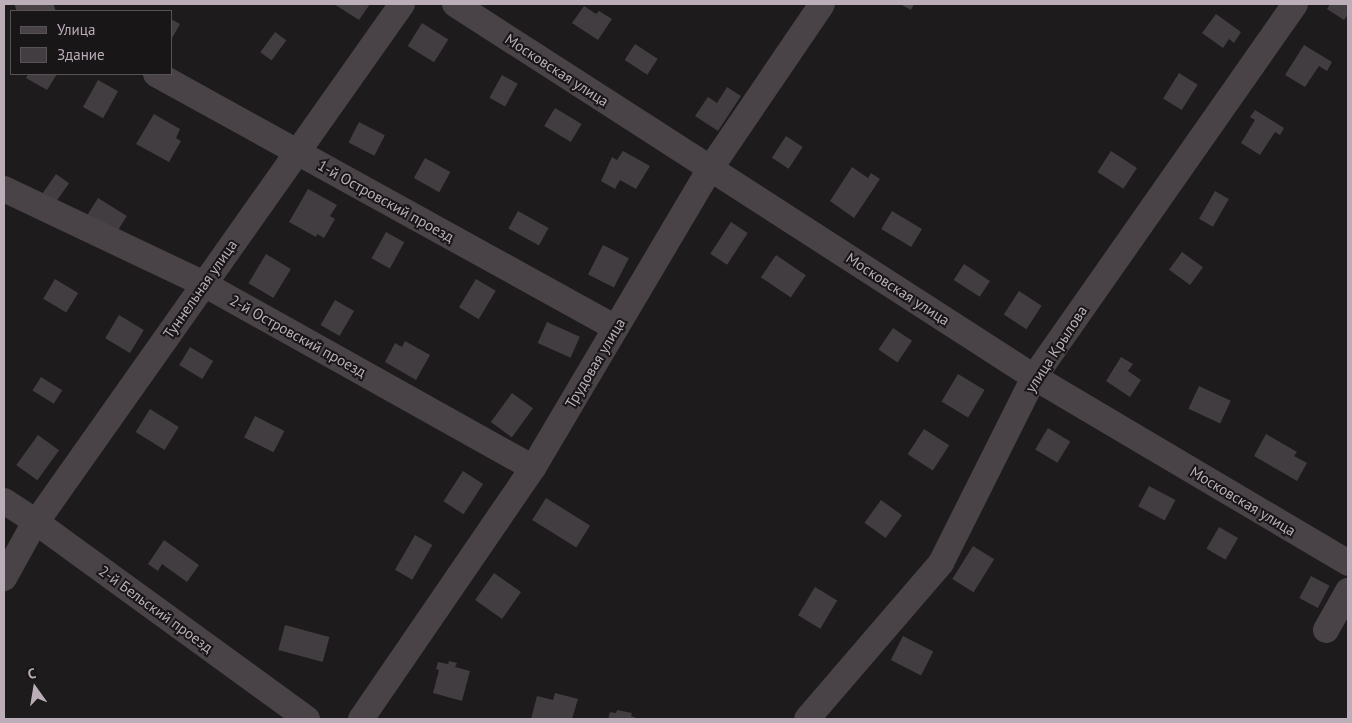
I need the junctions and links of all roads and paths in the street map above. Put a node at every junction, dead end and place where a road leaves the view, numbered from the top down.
1 (28, 4) edge
2 (402, 4) edge
3 (455, 4) edge
4 (822, 4) edge
5 (1295, 4) edge
6 (40, 10) edge
7 (158, 75) edge
8 (298, 152) junction
9 (710, 169) junction
10 (4, 189) edge
11 (204, 284) junction
12 (616, 328) junction
13 (1034, 377) junction
14 (533, 468) junction
15 (4, 501) edge
16 (36, 522) junction
17 (1348, 563) edge
18 (4, 578) edge
19 (1348, 592) edge
20 (1326, 630) dead end
21 (307, 719) edge
22 (361, 719) edge
23 (807, 719) edge

1 - 6 street
2 - 8 street, Туннельная улица
3 - 9 street, Московская улица
4 - 9 street, Трудовая улица
5 - 13 street, улица Крылова
7 - 8 street, 1-й Островский проезд
8 - 11 street, Туннельная улица
8 - 12 street, 1-й Островский проезд
9 - 12 street, Трудовая улица
9 - 13 street, Московская улица
10 - 11 street, 2-й Островский проезд
11 - 14 street, 2-й Островский проезд
11 - 16 street, Туннельная улица
12 - 14 street, Трудовая улица
13 - 17 street, Московская улица
13 - 23 street, улица Крылова
14 - 22 street, Трудовая улица
15 - 16 street, 2-й Бельский проезд
16 - 18 street, Туннельная улица
16 - 21 street, 2-й Бельский проезд
19 - 20 street

